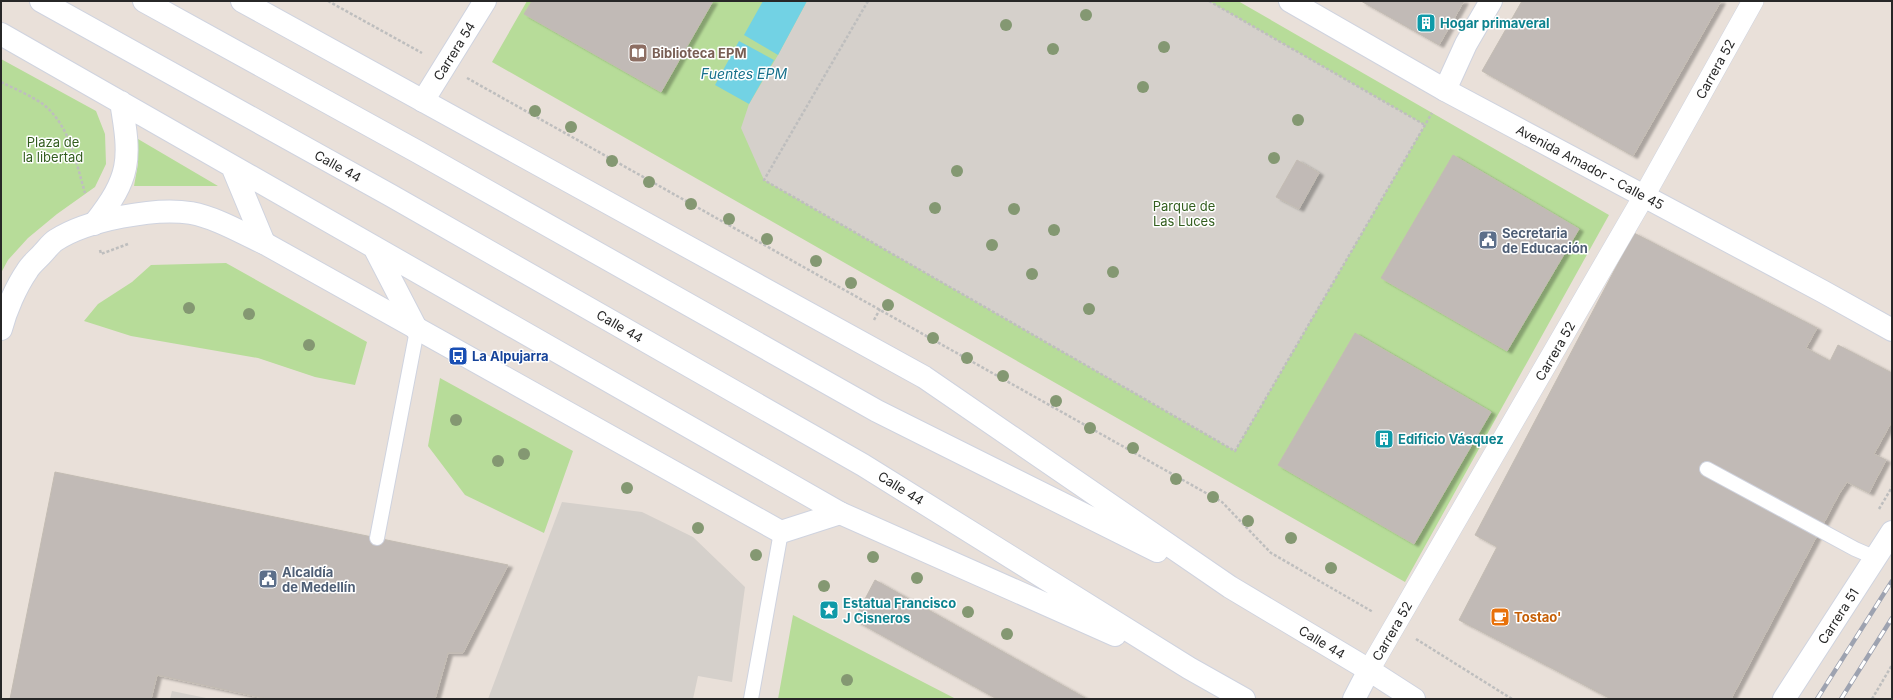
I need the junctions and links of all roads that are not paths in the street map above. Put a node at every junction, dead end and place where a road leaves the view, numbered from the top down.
1 (41, 1) edge
2 (144, 1) edge
3 (242, 1) edge
4 (485, 1) edge
5 (1290, 1) edge
6 (1491, 1) edge
7 (1754, 1) edge
8 (1, 34) edge
9 (1445, 90) junction
10 (423, 101) junction
11 (121, 102) junction
12 (232, 166) junction
13 (1644, 196) junction
14 (94, 224) junction
15 (264, 243) junction
16 (374, 247) junction
17 (1, 329) edge
18 (417, 330) junction
19 (1892, 330) edge
20 (1707, 469) dead end
21 (840, 513) junction
22 (781, 532) junction
23 (1892, 532) edge
24 (377, 538) dead end
25 (1876, 558) junction
26 (1230, 587) junction
27 (1189, 668) junction
28 (1369, 670) junction
29 (751, 699) edge
30 (1244, 699) edge
31 (1354, 699) edge
32 (1414, 699) edge
33 (1784, 699) edge

1 - 27 main road, Calle 44
2 - 26 main road, Calle 44
3 - 10 main road, Calle 44
4 - 10 main road, Carrera 54
5 - 9 main road, Avenida Amador - Calle 45
6 - 9 main road
7 - 13 street, Carrera 52
8 - 11 main road, Calle 44
9 - 13 main road, Avenida Amador - Calle 45
10 - 26 main road, Calle 44
11 - 12 main road, Calle 44
11 - 14 main road
12 - 15 main road
12 - 16 main road, Calle 44
13 - 19 main road, Avenida Amador - Calle 45
13 - 28 street, Carrera 52
14 - 15 main road
14 - 17 main road
15 - 18 main road
16 - 18 main road
16 - 21 main road, Calle 44
18 - 22 main road
18 - 24 lane
20 - 25 lane
21 - 22 main road
21 - 27 main road, Calle 44
22 - 29 lane
23 - 25 main road, Carrera 51
25 - 33 main road, Carrera 51
26 - 28 main road, Calle 44
27 - 30 main road, Calle 44
28 - 31 main road, Carrera 52
28 - 32 main road, Calle 44

